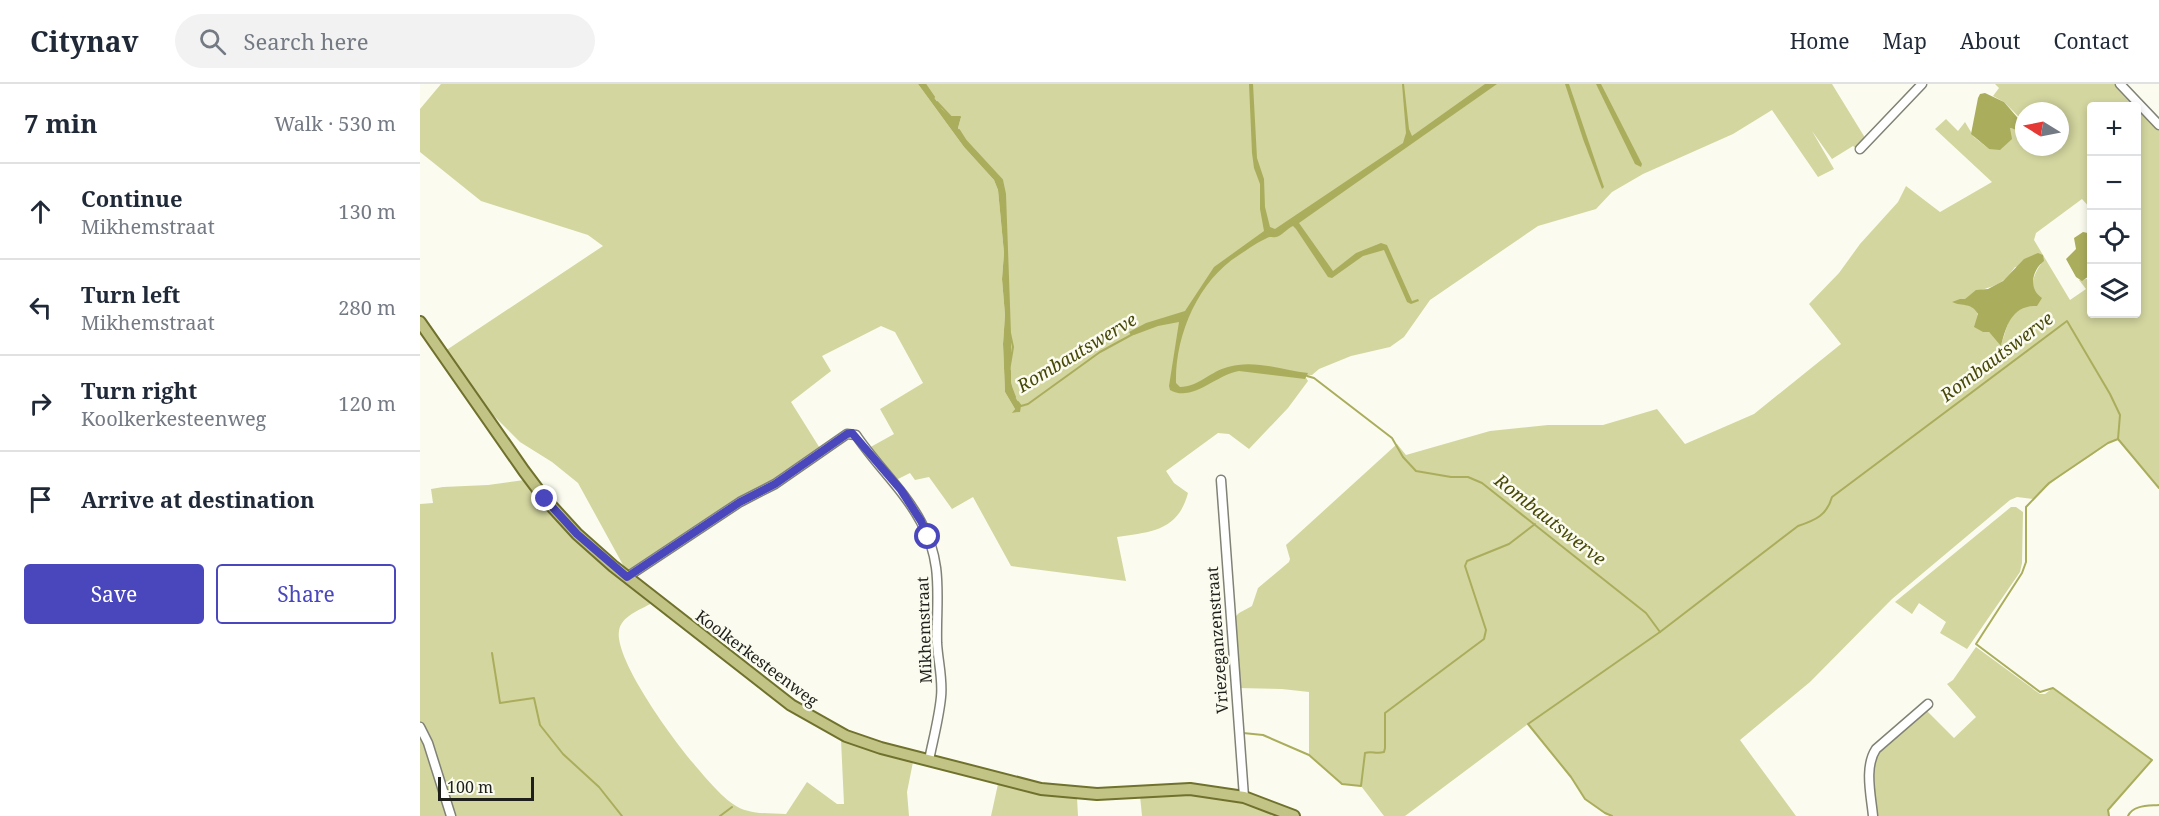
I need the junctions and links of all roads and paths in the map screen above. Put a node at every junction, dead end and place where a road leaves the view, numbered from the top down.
1 (1922, 84) edge
2 (2120, 84) edge
3 (2159, 125) edge
4 (1860, 149) dead end
5 (420, 322) edge
6 (1221, 480) dead end
7 (627, 577) junction
8 (1928, 704) dead end
9 (420, 727) edge
10 (929, 760) junction
11 (1244, 796) junction
12 (451, 816) edge
13 (1294, 816) edge
14 (1873, 816) edge

1 - 4 street
2 - 3 street
5 - 7 main road, Koolkerkesteenweg
6 - 11 street, Vriezeganzenstraat
7 - 10 main road, Koolkerkesteenweg
7 - 10 street, Mikhemstraat
8 - 14 street
9 - 12 street
10 - 11 main road, Koolkerkesteenweg
11 - 13 main road, Koolkerkesteenweg

